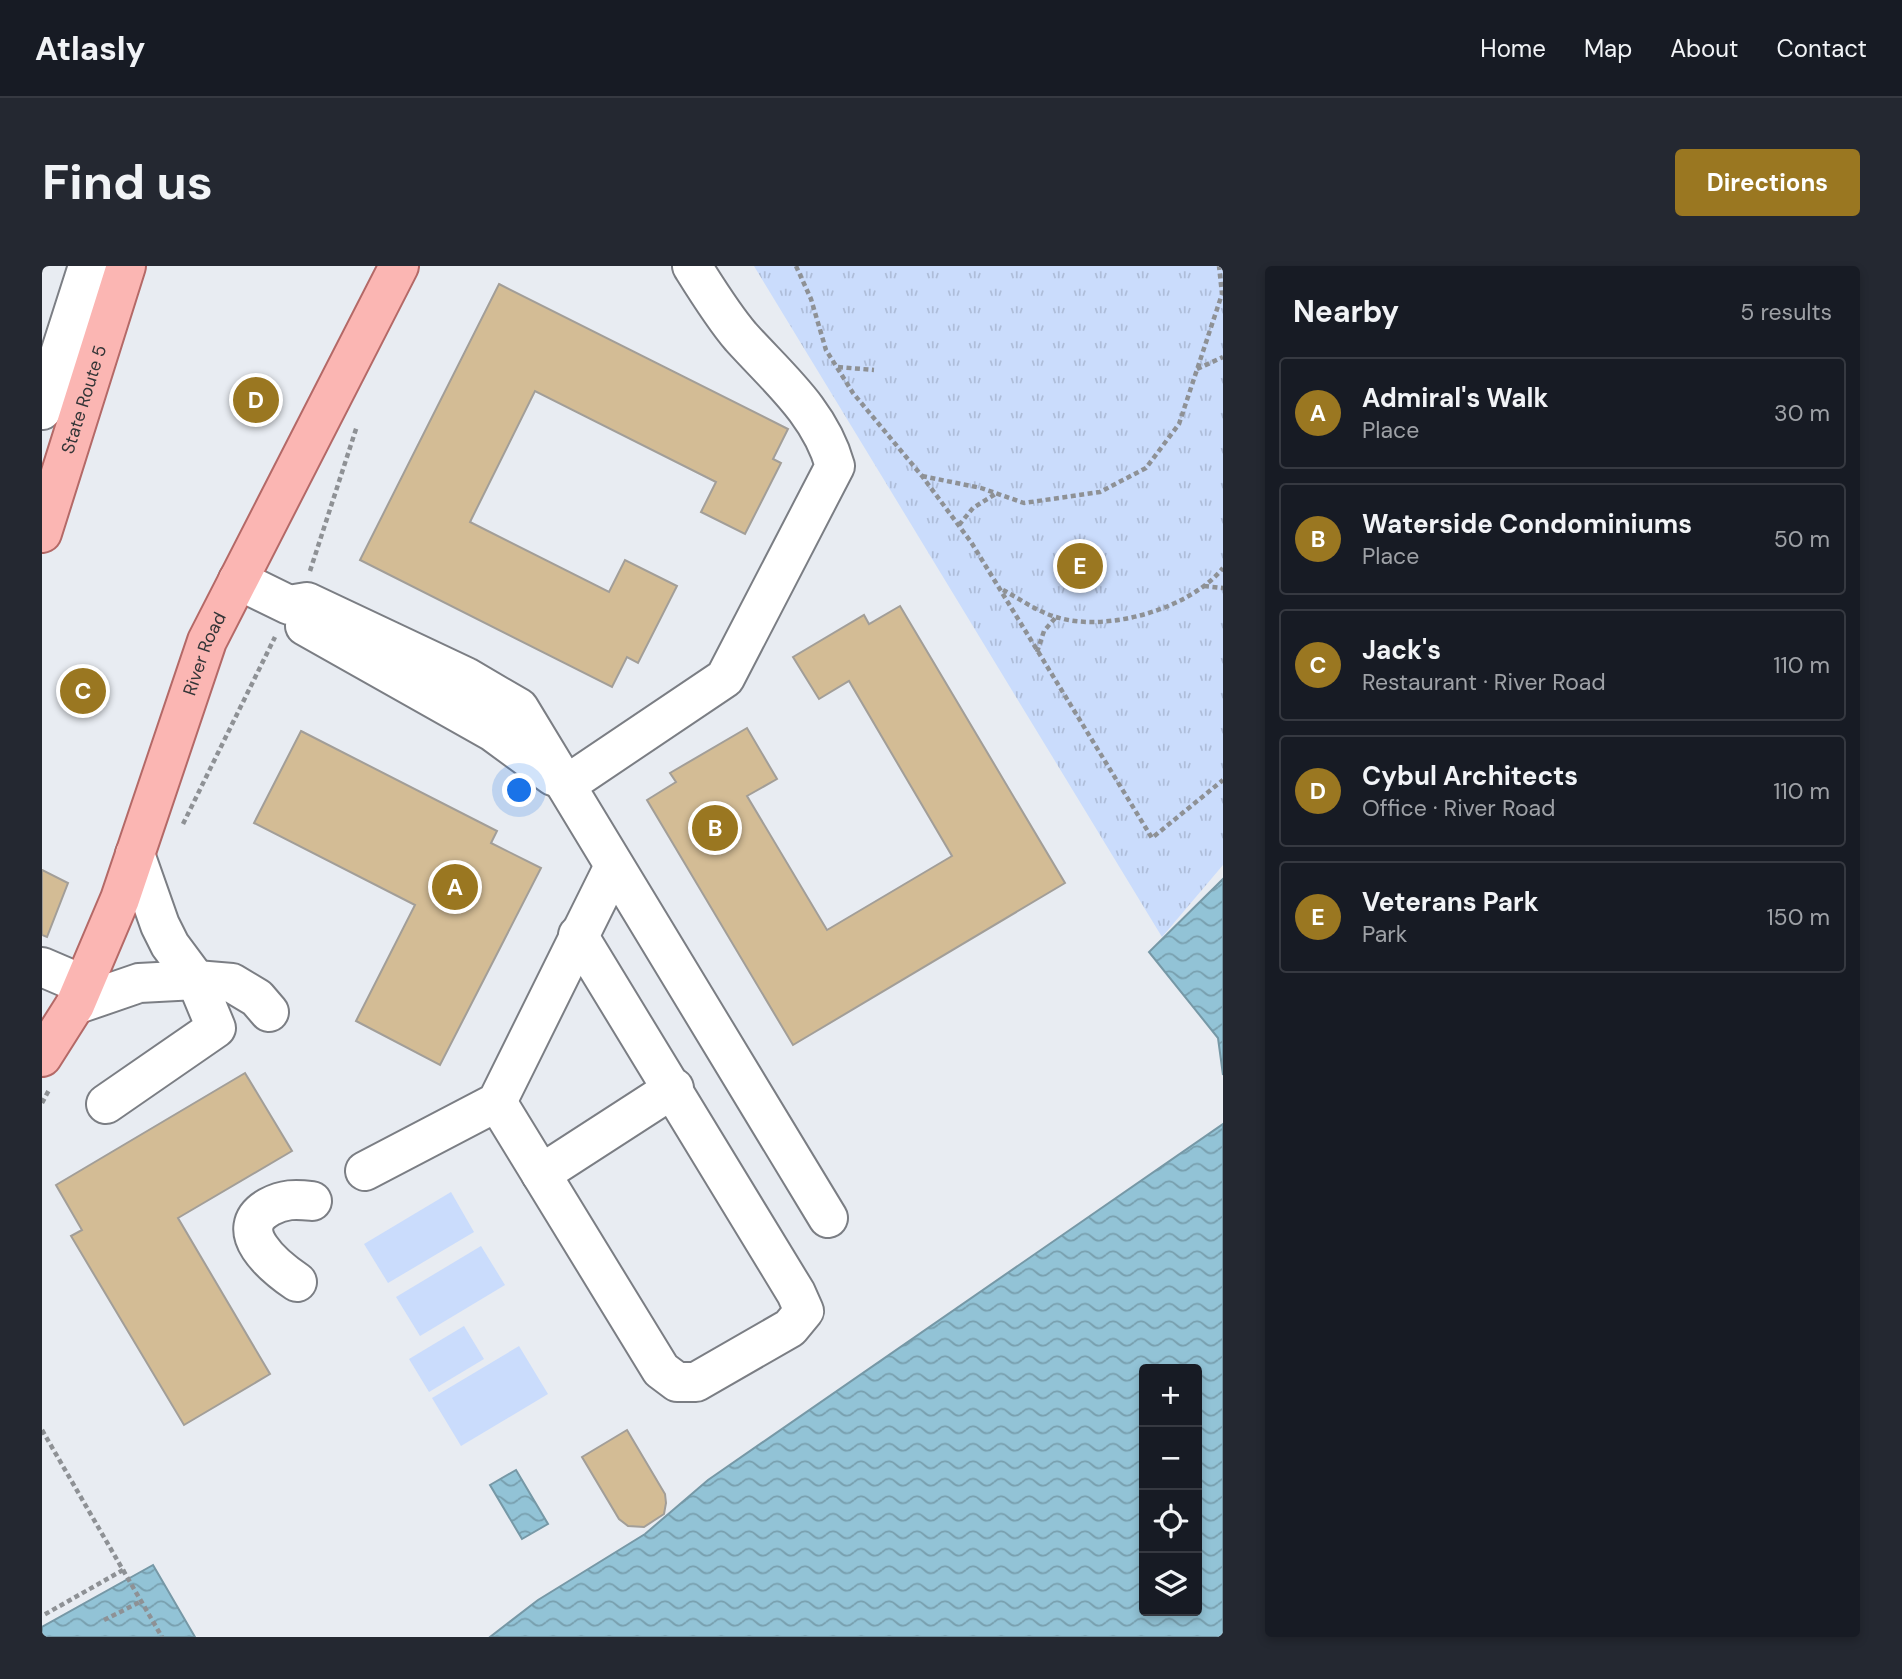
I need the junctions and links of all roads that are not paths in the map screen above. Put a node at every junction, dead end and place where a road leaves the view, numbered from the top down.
1 (88, 266) edge
2 (126, 266) edge
3 (399, 266) edge
4 (692, 266) edge
5 (42, 410) edge
6 (42, 533) edge
7 (238, 580) junction
8 (566, 785) junction
9 (135, 854) junction
10 (614, 866) junction
11 (578, 934) junction
12 (42, 967) edge
13 (196, 980) junction
14 (80, 995) junction
15 (48, 1068) edge
16 (674, 1088) junction
17 (497, 1102) junction
18 (106, 1104) dead end
19 (365, 1171) dead end
20 (541, 1174) junction
21 (312, 1201) dead end
22 (828, 1218) dead end
23 (297, 1282) dead end

1 - 5 street
2 - 6 main road, State Route 5
3 - 7 main road, River Road
4 - 8 street
7 - 8 street
7 - 9 main road, River Road
8 - 10 street
9 - 13 street
9 - 14 main road, River Road
10 - 11 street
10 - 22 street
11 - 16 street
11 - 17 street
12 - 14 street
13 - 14 street
13 - 18 street
14 - 15 main road, River Road
16 - 20 street
16 - 20 street
17 - 19 street
17 - 20 street
21 - 23 street

